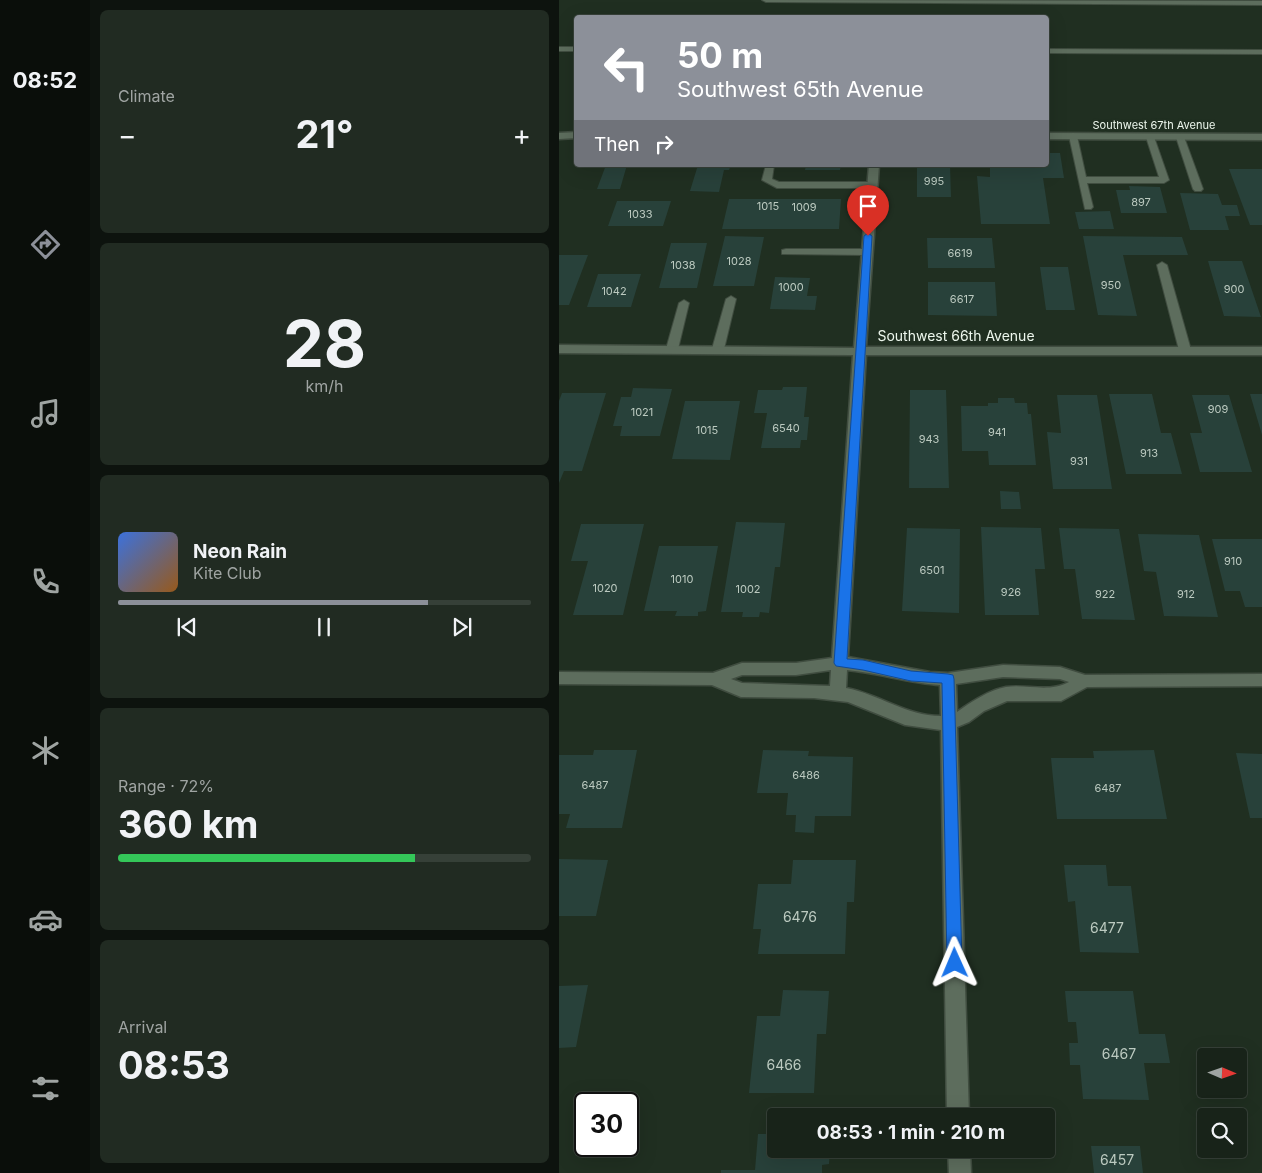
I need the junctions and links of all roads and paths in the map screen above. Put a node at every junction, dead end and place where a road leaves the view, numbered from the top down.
1 (766, 0) edge
2 (1262, 3) edge
3 (559, 49) edge
4 (574, 49) edge
5 (1049, 51) edge
6 (1262, 52) edge
7 (559, 136) edge
8 (574, 136) edge
9 (1049, 136) edge
10 (1073, 136) junction
11 (1150, 137) junction
12 (1180, 137) junction
13 (1262, 137) edge
14 (770, 167) edge
15 (874, 167) edge
16 (1082, 180) junction
17 (873, 185) junction
18 (1198, 189) dead end
19 (1088, 207) dead end
20 (786, 252) dead end
21 (866, 252) junction
22 (1162, 265) dead end
23 (731, 299) dead end
24 (684, 303) dead end
25 (559, 349) edge
26 (672, 349) junction
27 (718, 350) junction
28 (860, 350) junction
29 (1185, 350) junction
30 (1262, 351) edge
31 (840, 663) junction
32 (559, 678) edge
33 (713, 679) junction
34 (948, 679) junction
35 (1262, 680) edge
36 (1085, 681) junction
37 (838, 693) junction
38 (949, 723) junction
39 (958, 1108) edge
40 (959, 1158) edge
41 (960, 1173) edge

1 - 2 lane
3 - 4 lane
5 - 6 lane
7 - 8 street
9 - 10 street, Southwest 67th Avenue
10 - 11 street, Southwest 67th Avenue
10 - 16 lane
11 - 12 street, Southwest 67th Avenue
11 - 16 lane
12 - 13 street, Southwest 67th Avenue
12 - 18 lane
14 - 17 lane
15 - 17 street
16 - 19 lane
17 - 21 street
20 - 21 lane
21 - 28 street
22 - 29 lane
23 - 27 lane
24 - 26 lane
25 - 26 street, Southwest 66th Avenue
26 - 27 street, Southwest 66th Avenue
27 - 28 street, Southwest 66th Avenue
28 - 29 street, Southwest 66th Avenue
28 - 31 street
29 - 30 street, Southwest 66th Avenue
31 - 33 street
31 - 34 street
31 - 37 street
32 - 33 street
33 - 37 street
34 - 36 street
34 - 38 street
35 - 36 street
36 - 38 street
37 - 38 street
38 - 39 street
40 - 41 street

